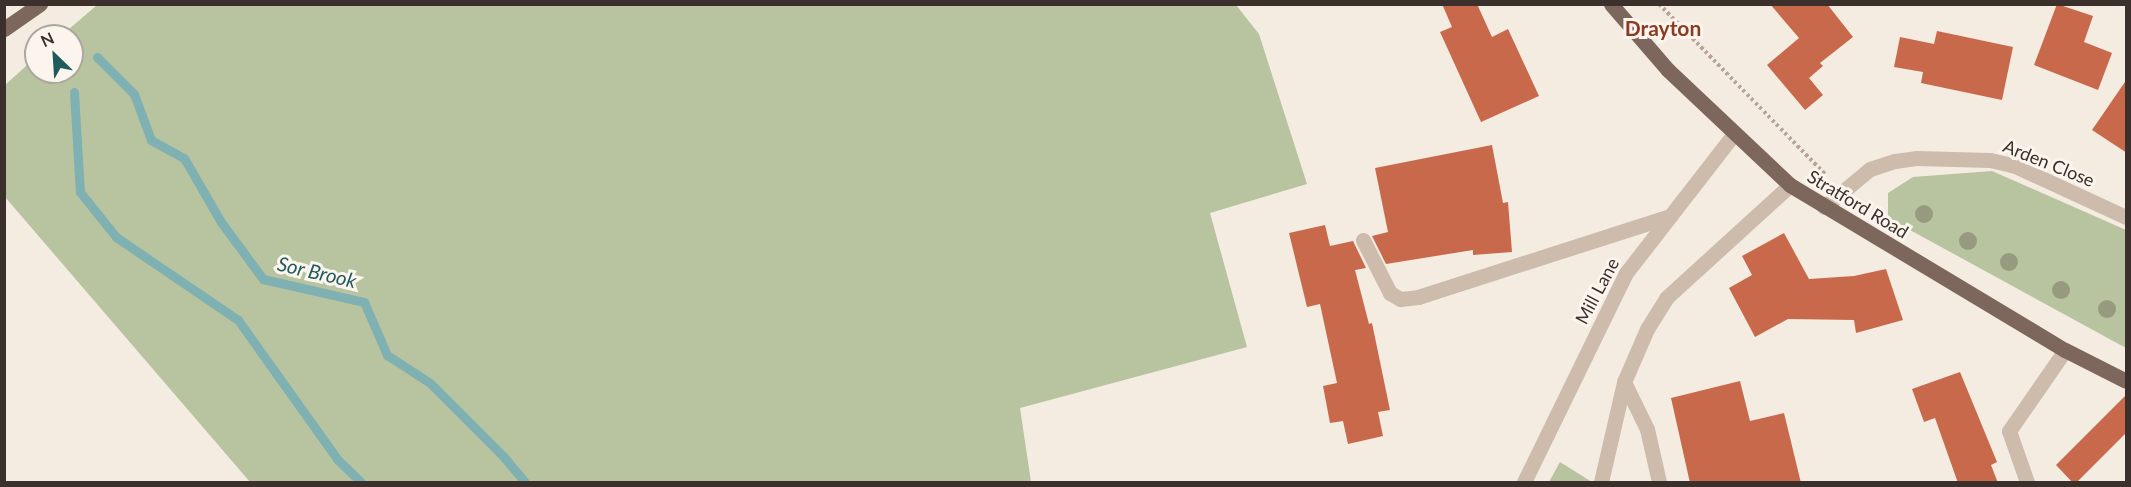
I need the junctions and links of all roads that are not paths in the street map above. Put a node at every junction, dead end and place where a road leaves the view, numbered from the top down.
1 (40, 4) edge
2 (1611, 4) edge
3 (4, 29) edge
4 (1733, 135) junction
5 (1790, 185) junction
6 (1824, 207) junction
7 (1670, 216) junction
8 (2127, 217) edge
9 (1363, 240) dead end
10 (2065, 350) junction
11 (2127, 381) edge
12 (1624, 382) junction
13 (1524, 483) edge
14 (1601, 483) edge
15 (1659, 483) edge
16 (2027, 483) edge

1 - 3 main road
2 - 4 main road, Stratford Road
4 - 5 main road, Stratford Road
4 - 7 street, Mill Lane
5 - 6 main road, Stratford Road
5 - 12 street
6 - 8 street, Arden Close
6 - 10 main road, Stratford Road
7 - 9 street
7 - 13 street, Mill Lane
10 - 11 main road, Stratford Road
10 - 16 street
12 - 14 street
12 - 15 street

